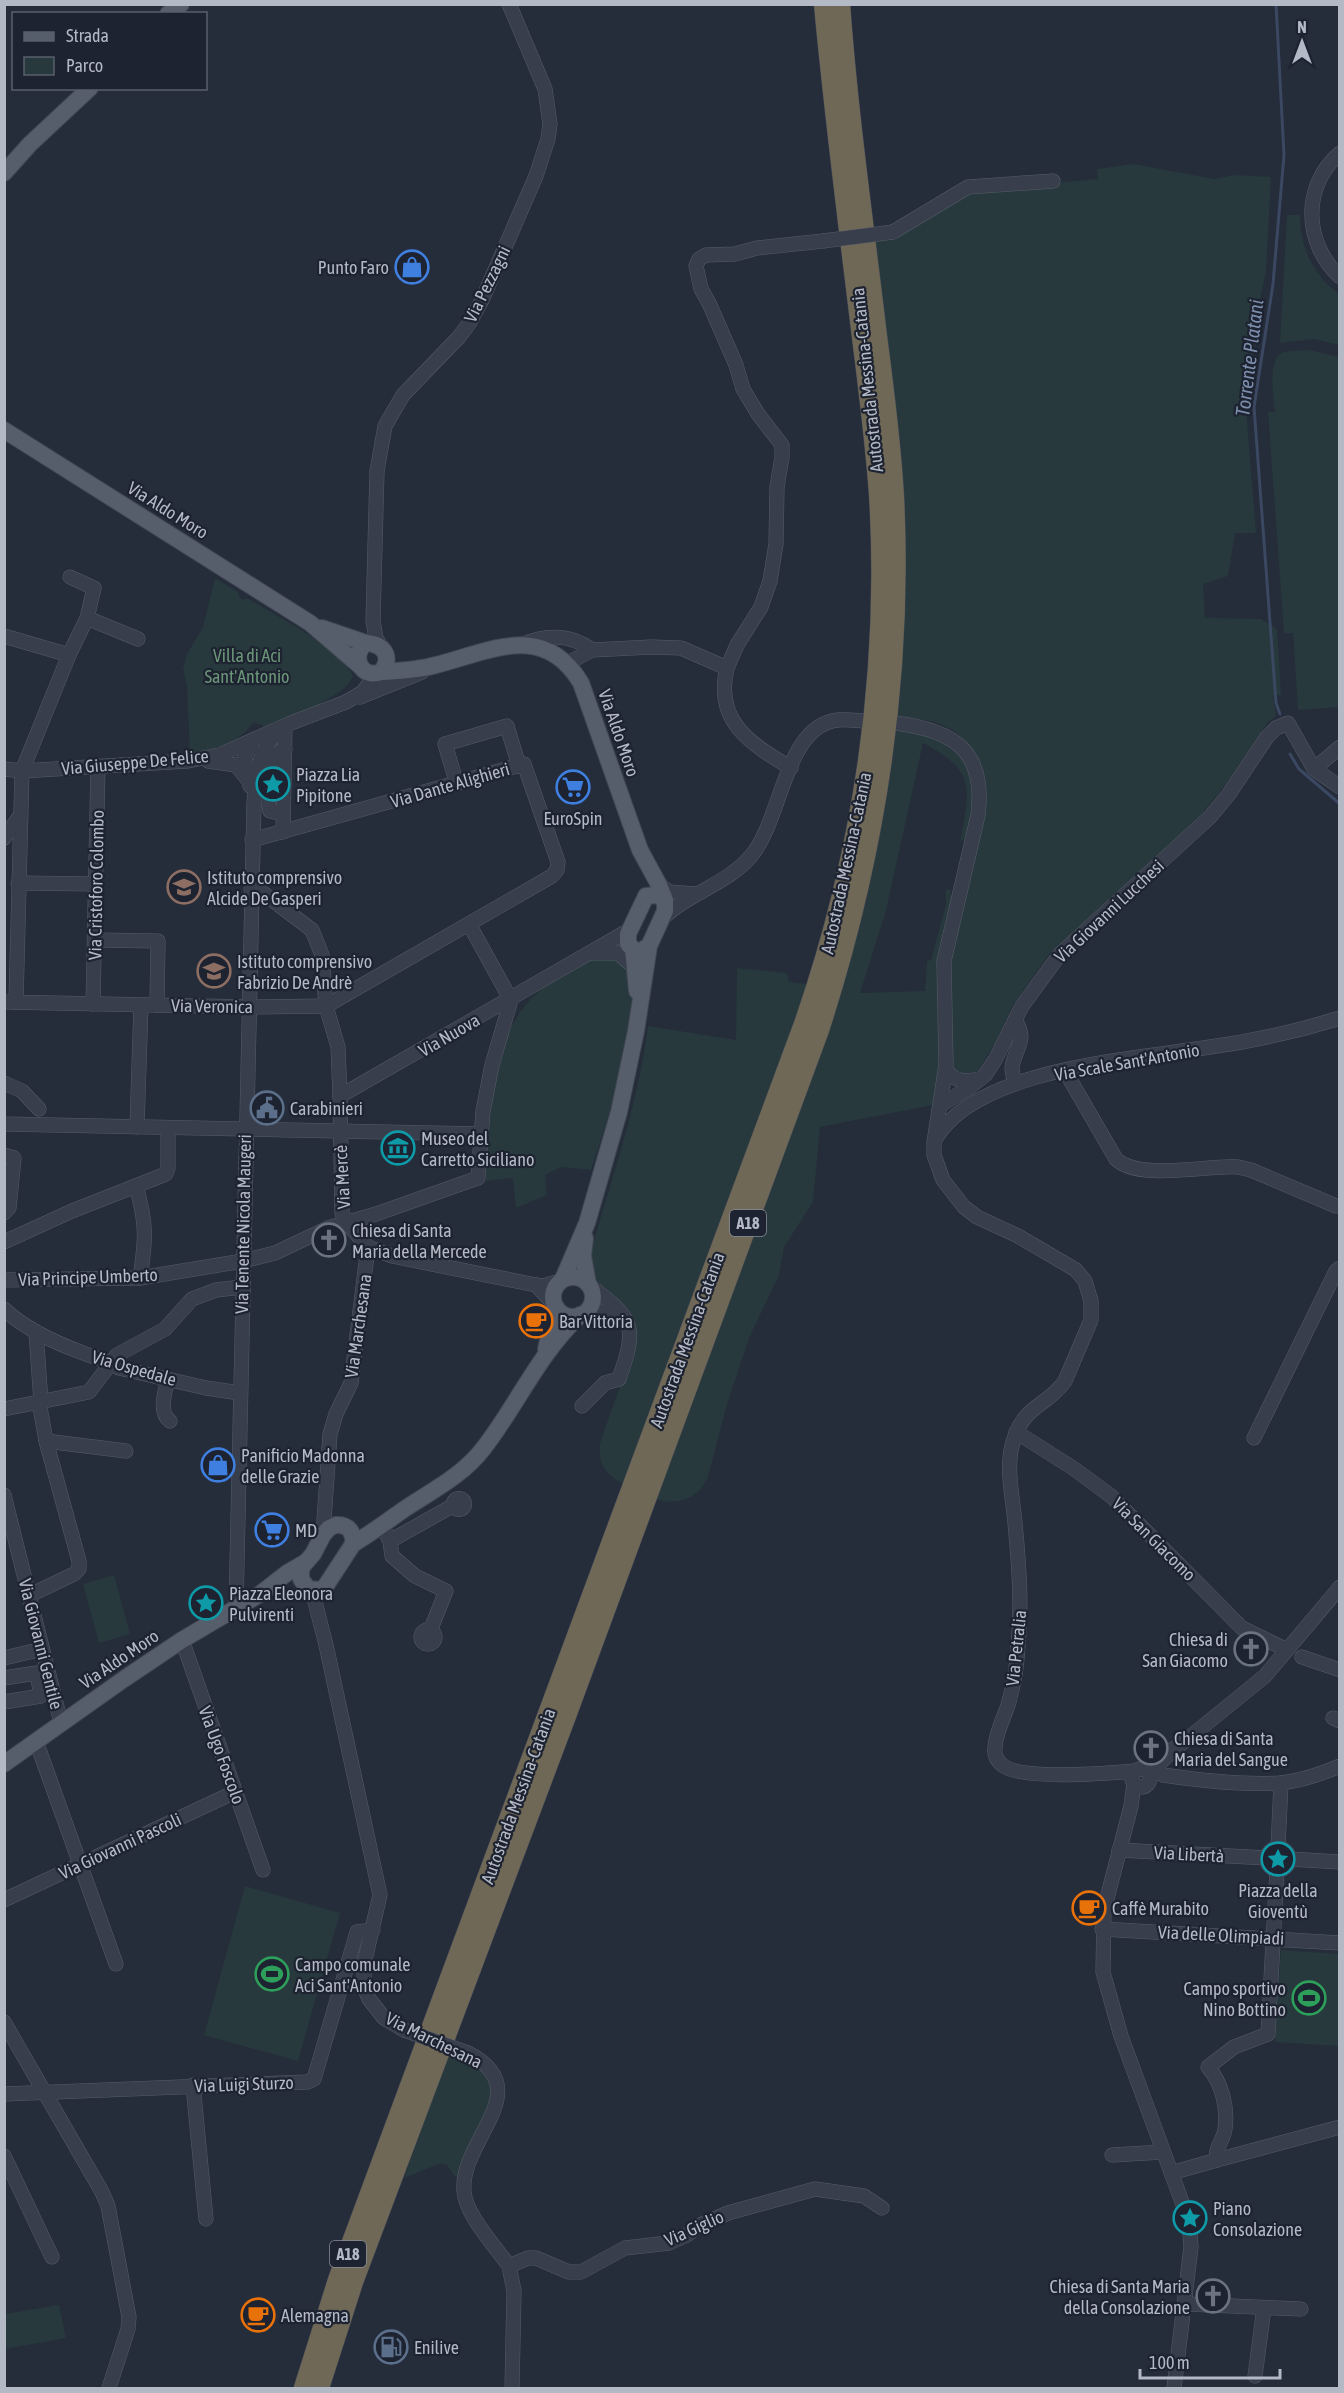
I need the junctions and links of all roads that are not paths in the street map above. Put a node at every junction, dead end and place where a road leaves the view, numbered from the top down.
1 (509, 4) edge
2 (825, 4) edge
3 (840, 4) edge
4 (88, 90) edge
5 (1340, 153) edge
6 (4, 173) edge
7 (1053, 181) dead end
8 (1340, 277) edge
9 (4, 430) edge
10 (70, 577) dead end
11 (87, 618) junction
12 (310, 623) junction
13 (4, 636) edge
14 (138, 639) dead end
15 (371, 639) junction
16 (521, 645) junction
17 (592, 650) junction
18 (69, 656) junction
19 (468, 656) junction
20 (568, 663) junction
21 (434, 666) junction
22 (727, 668) junction
23 (370, 671) junction
24 (346, 702) junction
25 (330, 710) junction
26 (862, 721) dead end
27 (895, 723) dead end
28 (282, 728) junction
29 (246, 744) junction
30 (1340, 747) edge
31 (188, 761) junction
32 (258, 764) junction
33 (98, 766) junction
34 (519, 766) junction
35 (791, 768) junction
36 (1314, 769) junction
37 (4, 770) edge
38 (22, 771) junction
39 (249, 782) junction
40 (456, 784) junction
41 (1340, 787) edge
42 (254, 803) junction
43 (21, 814) junction
44 (283, 832) junction
45 (4, 838) edge
46 (252, 840) junction
47 (640, 850) junction
48 (18, 883) junction
49 (96, 884) junction
50 (252, 889) junction
51 (664, 891) junction
52 (695, 894) junction
53 (643, 902) junction
54 (662, 919) junction
55 (469, 924) junction
56 (631, 929) junction
57 (94, 940) junction
58 (634, 949) junction
59 (587, 954) junction
60 (511, 1000) junction
61 (10, 1002) edge
62 (93, 1004) junction
63 (141, 1005) junction
64 (157, 1005) junction
65 (326, 1006) junction
66 (250, 1007) junction
67 (638, 1016) junction
68 (1340, 1018) edge
69 (1015, 1020) junction
70 (946, 1070) junction
71 (1065, 1071) junction
72 (980, 1079) junction
73 (4, 1083) edge
74 (1015, 1083) junction
75 (340, 1096) junction
76 (941, 1106) junction
77 (39, 1109) dead end
78 (4, 1124) edge
79 (941, 1126) junction
80 (137, 1127) junction
81 (168, 1128) junction
82 (245, 1130) junction
83 (340, 1132) junction
84 (480, 1134) junction
85 (4, 1155) edge
86 (136, 1186) junction
87 (1338, 1207) edge
88 (4, 1213) edge
89 (346, 1222) junction
90 (587, 1223) junction
91 (4, 1242) edge
92 (368, 1247) junction
93 (243, 1261) junction
94 (1340, 1268) edge
95 (140, 1278) junction
96 (4, 1280) edge
97 (561, 1280) junction
98 (536, 1285) junction
99 (589, 1285) junction
100 (242, 1287) junction
101 (555, 1305) junction
102 (4, 1309) edge
103 (582, 1315) junction
104 (624, 1316) junction
105 (36, 1332) junction
106 (545, 1354) junction
107 (110, 1362) junction
108 (168, 1379) junction
109 (240, 1393) junction
110 (40, 1402) junction
111 (582, 1406) dead end
112 (4, 1409) edge
113 (170, 1421) dead end
114 (1017, 1430) junction
115 (1254, 1438) dead end
116 (46, 1441) junction
117 (126, 1452) dead end
118 (4, 1496) edge
119 (454, 1505) dead end
120 (326, 1509) junction
121 (404, 1510) junction
122 (344, 1526) junction
123 (386, 1534) junction
124 (323, 1535) junction
125 (353, 1544) junction
126 (306, 1562) junction
127 (329, 1582) junction
128 (306, 1586) junction
129 (1340, 1587) edge
130 (260, 1594) junction
131 (28, 1596) junction
132 (236, 1608) junction
133 (430, 1631) dead end
134 (182, 1640) junction
135 (326, 1645) junction
136 (42, 1649) junction
137 (1287, 1650) junction
138 (1302, 1657) dead end
139 (4, 1658) edge
140 (1340, 1670) edge
141 (4, 1678) edge
142 (4, 1702) edge
143 (61, 1723) junction
144 (36, 1741) junction
145 (1180, 1744) junction
146 (4, 1764) edge
147 (1340, 1766) edge
148 (1181, 1778) junction
149 (1140, 1779) junction
150 (1281, 1783) junction
151 (235, 1792) junction
152 (1279, 1844) junction
153 (1119, 1850) junction
154 (1263, 1858) junction
155 (1293, 1859) junction
156 (1340, 1862) edge
157 (80, 1865) junction
158 (263, 1870) dead end
159 (1277, 1874) junction
160 (4, 1900) edge
161 (1102, 1929) junction
162 (373, 1930) junction
163 (1274, 1938) junction
164 (1340, 1943) edge
165 (116, 1964) dead end
166 (4, 2022) edge
167 (193, 2085) junction
168 (4, 2094) edge
169 (47, 2094) junction
170 (1340, 2127) edge
171 (1163, 2152) junction
172 (1112, 2155) dead end
173 (4, 2156) edge
174 (1217, 2160) junction
175 (1171, 2173) junction
176 (882, 2208) dead end
177 (206, 2219) dead end
178 (52, 2257) dead end
179 (509, 2266) junction
180 (1186, 2304) junction
181 (1264, 2308) junction
182 (1301, 2309) dead end
183 (1255, 2376) dead end
184 (109, 2388) edge
185 (304, 2388) edge
186 (319, 2388) edge
187 (512, 2388) edge
188 (1174, 2388) edge

1 - 15 street, Via Pezzagni
2 - 185 highway, Autostrada Messina-Catania / A18
3 - 186 highway, Autostrada Messina-Catania / A18
4 - 6 main road
5 - 8 street
7 - 22 street, bridge
9 - 12 main road, Via Aldo Moro
10 - 11 street
11 - 14 street
11 - 18 street
12 - 15 main road
12 - 23 main road
13 - 18 street
15 - 19 main road
15 - 23 main road
15 - 23 main road
16 - 17 street
16 - 19 main road, Via Aldo Moro
16 - 20 main road, Via Aldo Moro
17 - 20 street
17 - 22 street
18 - 38 street
19 - 21 main road
20 - 47 main road, Via Aldo Moro
21 - 23 main road
21 - 24 street
22 - 35 street
23 - 24 street
23 - 25 street
24 - 25 street
25 - 28 street, Via Giuseppe De Felice
26 - 35 street
27 - 70 street
28 - 29 street, Via Giuseppe De Felice
28 - 32 street
28 - 44 street
29 - 31 street, Via Giuseppe De Felice
29 - 32 street
29 - 39 street
30 - 36 street
31 - 33 street, Via Giuseppe De Felice
31 - 39 street
32 - 42 street
33 - 38 street, Via Giuseppe De Felice
33 - 49 street, Via Cristoforo Colombo
34 - 40 street, Via Dante Alighieri
34 - 40 street
34 - 55 street, Via Dante Alighieri
35 - 52 street
36 - 41 street
36 - 69 street, Via Giovanni Lucchesi
37 - 38 street, Via Giuseppe De Felice
38 - 43 street
39 - 42 street
40 - 44 street, Via Dante Alighieri
42 - 46 street, Via Tenente Nicola Maugeri
43 - 45 street
43 - 48 street
44 - 46 street, Via Dante Alighieri
46 - 50 street, Via Tenente Nicola Maugeri
47 - 51 main road
47 - 53 main road
48 - 49 street
48 - 61 street
49 - 57 street, Via Cristoforo Colombo
50 - 65 street
50 - 66 street, Via Tenente Nicola Maugeri
51 - 52 street
51 - 53 main road
51 - 54 main road
52 - 54 street
53 - 56 main road
54 - 58 main road
55 - 60 street
55 - 65 street, Via Dante Alighieri
56 - 58 main road
56 - 59 street, Via Nuova
57 - 62 street, Via Cristoforo Colombo
57 - 64 street
58 - 59 street
58 - 67 main road
58 - 67 main road
59 - 60 street, Via Nuova
60 - 75 street, Via Nuova
60 - 84 street, Via Principe Umberto
61 - 62 street, Via Veronica
62 - 63 street, Via Veronica
63 - 64 street, Via Veronica
63 - 80 street
64 - 66 street, Via Veronica
65 - 66 street, Via Veronica
65 - 75 street
66 - 82 street, Via Tenente Nicola Maugeri
67 - 90 main road
68 - 71 street, Via Scale Sant'Antonio
69 - 72 street, Via Giovanni Lucchesi
69 - 74 street
70 - 72 street
70 - 76 street
71 - 74 street, Via Scale Sant'Antonio
71 - 87 street
72 - 76 street, Via Giovanni Lucchesi
73 - 77 street
74 - 79 street, Via Scale Sant'Antonio
75 - 83 street
76 - 79 street
78 - 80 street
79 - 114 street, Via Scale Sant'Antonio
80 - 81 street
81 - 82 street
81 - 86 street
82 - 83 street
82 - 93 street, Via Tenente Nicola Maugeri
83 - 84 street
83 - 89 street, Via Mercè
84 - 89 street, Via Principe Umberto
85 - 88 street
86 - 91 street
86 - 95 street
89 - 92 street
89 - 93 street, Via Principe Umberto
90 - 97 main road
90 - 99 main road
92 - 98 street
92 - 120 street, Via Marchesana
93 - 95 street, Via Principe Umberto
93 - 100 street, Via Tenente Nicola Maugeri
94 - 115 street
95 - 96 street, Via Principe Umberto
97 - 98 street
97 - 99 main road
97 - 101 main road
98 - 101 street
99 - 103 main road
99 - 104 street
100 - 107 street
100 - 109 street, Via Tenente Nicola Maugeri
101 - 103 main road
101 - 106 main road
102 - 105 street, Via Ospedale
103 - 104 street
103 - 106 main road
104 - 111 street
105 - 107 street, Via Ospedale
105 - 110 street
106 - 121 main road
107 - 108 street, Via Ospedale
107 - 110 street
108 - 109 street, Via Ospedale
108 - 113 street
109 - 132 street, Via Tenente Nicola Maugeri
110 - 112 street
110 - 116 street
114 - 137 street, Via San Giacomo
114 - 149 street, Via Petralia
116 - 117 street
116 - 131 street
118 - 131 street, Via Giovanni Gentile
119 - 123 street
120 - 122 street
120 - 124 street, Via Marchesana
121 - 122 main road
121 - 123 main road
122 - 124 main road
122 - 125 main road
123 - 125 main road
123 - 133 street
124 - 126 main road
125 - 127 main road
126 - 128 main road
126 - 130 main road
127 - 128 main road
127 - 135 street
128 - 130 main road
128 - 135 street
129 - 137 street
130 - 132 main road, Via Aldo Moro
131 - 136 street, Via Giovanni Gentile
132 - 134 main road, Via Aldo Moro
134 - 143 main road, Via Aldo Moro
134 - 151 street, Via Ugo Foscolo
135 - 162 street, Via Marchesana
136 - 139 street
136 - 143 street, Via Giovanni Gentile
137 - 145 street
138 - 140 street
141 - 142 street
143 - 144 main road, Via Aldo Moro
144 - 146 main road, Via Aldo Moro
144 - 157 street
145 - 148 street
145 - 149 street
147 - 150 street
148 - 149 street
148 - 150 street
149 - 153 street
150 - 152 street
151 - 157 street, Via Giovanni Pascoli
151 - 158 street, Via Ugo Foscolo
152 - 154 street
152 - 155 street
153 - 154 street, Via Libertà
153 - 161 street
154 - 159 street
155 - 156 street
155 - 159 street
157 - 160 street, Via Giovanni Pascoli
157 - 165 street
159 - 163 street
161 - 163 street, Via delle Olimpiadi
161 - 171 street
162 - 167 street, Via Luigi Sturzo
162 - 179 street, Via Marchesana, bridge
163 - 164 street, Via delle Olimpiadi
163 - 174 street
166 - 169 street
167 - 169 street, Via Luigi Sturzo
167 - 177 street
168 - 169 street, Via Luigi Sturzo
169 - 184 street
170 - 174 street
171 - 172 street
171 - 175 street
173 - 178 street
174 - 175 street
175 - 180 street
176 - 179 street, Via Giglio
179 - 187 street, Via Marchesana
180 - 181 street
180 - 188 street
181 - 182 street
181 - 183 street

